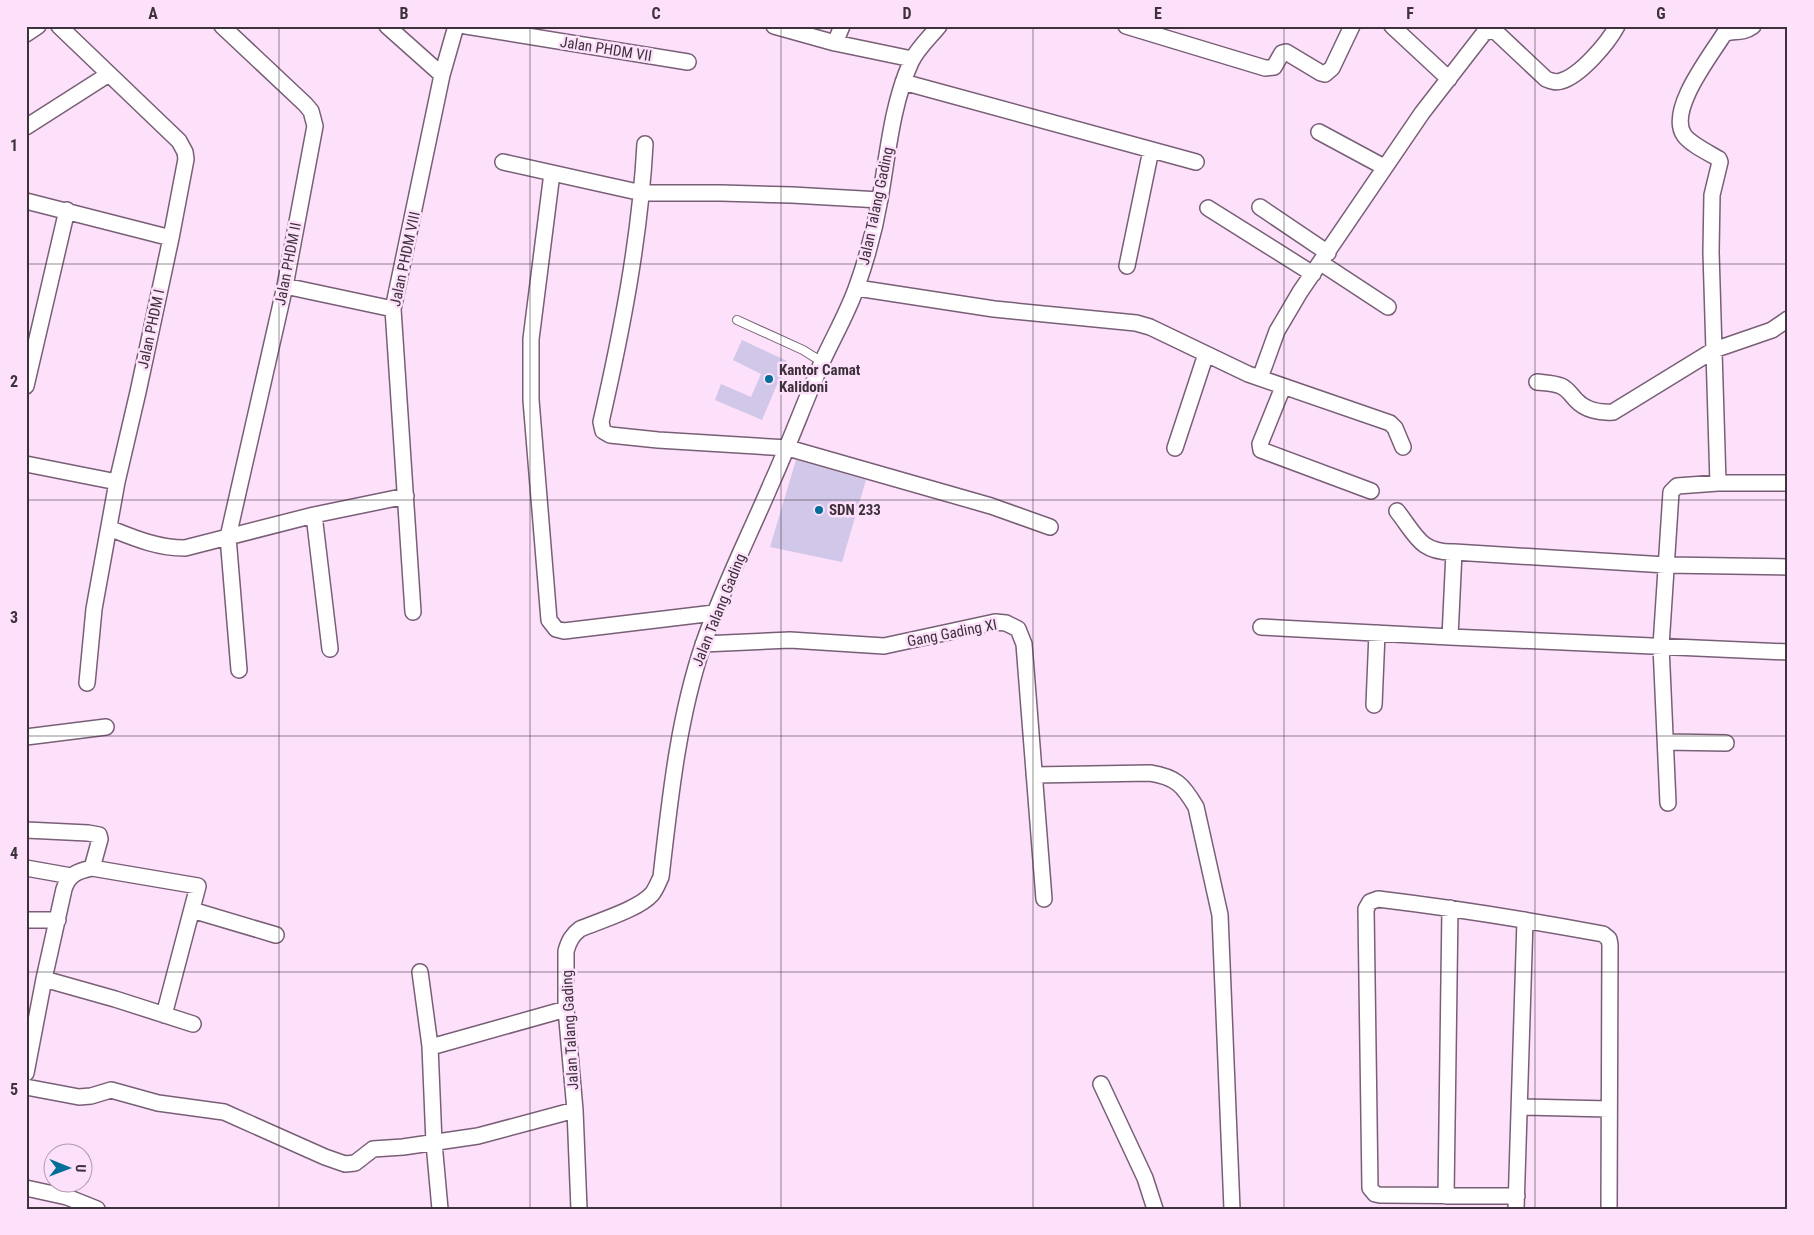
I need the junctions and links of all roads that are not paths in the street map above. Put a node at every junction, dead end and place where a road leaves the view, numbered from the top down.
1 (38, 26) edge
2 (59, 26) edge
3 (222, 26) edge
4 (387, 26) edge
5 (456, 26) edge
6 (466, 26) edge
7 (774, 26) edge
8 (842, 26) edge
9 (939, 26) edge
10 (1126, 26) edge
11 (1352, 26) edge
12 (1392, 26) edge
13 (1753, 26) edge
14 (1614, 28) edge
15 (26, 34) edge
16 (835, 43) junction
17 (912, 59) junction
18 (688, 62) dead end
19 (109, 74) junction
20 (442, 75) junction
21 (1449, 79) junction
22 (903, 82) junction
23 (26, 127) edge
24 (1319, 132) dead end
25 (645, 144) dead end
26 (1151, 150) junction
27 (503, 162) dead end
28 (1196, 162) dead end
29 (1384, 167) junction
30 (552, 173) junction
31 (642, 193) junction
32 (880, 200) junction
33 (26, 201) edge
34 (1260, 207) dead end
35 (1208, 208) dead end
36 (67, 210) junction
37 (171, 238) junction
38 (1321, 263) junction
39 (1126, 266) dead end
40 (285, 286) junction
41 (857, 288) junction
42 (1388, 308) dead end
43 (393, 309) junction
44 (1788, 319) edge
45 (736, 320) dead end
46 (1714, 350) junction
47 (1206, 354) junction
48 (822, 362) junction
49 (1260, 378) junction
50 (1538, 382) dead end
51 (26, 386) edge
52 (1283, 387) junction
53 (1403, 447) dead end
54 (788, 448) junction
55 (1175, 448) dead end
56 (26, 464) edge
57 (116, 482) junction
58 (1718, 483) junction
59 (1788, 483) edge
60 (1371, 491) dead end
61 (406, 496) junction
62 (1397, 511) dead end
63 (314, 515) junction
64 (1050, 527) dead end
65 (109, 528) junction
66 (228, 537) junction
67 (1454, 552) junction
68 (1666, 565) junction
69 (1788, 567) edge
70 (413, 612) dead end
71 (714, 613) junction
72 (1261, 627) dead end
73 (1377, 632) junction
74 (1450, 637) junction
75 (703, 644) junction
76 (1661, 646) junction
77 (330, 649) dead end
78 (1788, 652) edge
79 (239, 670) dead end
80 (87, 683) dead end
81 (1374, 705) dead end
82 (106, 727) dead end
83 (26, 737) edge
84 (1666, 742) junction
85 (1726, 743) dead end
86 (1034, 775) junction
87 (1668, 803) dead end
88 (26, 830) edge
89 (26, 868) edge
90 (92, 868) junction
91 (71, 876) junction
92 (1044, 899) dead end
93 (1450, 908) junction
94 (192, 910) junction
95 (26, 920) edge
96 (58, 920) junction
97 (1525, 920) junction
98 (276, 935) dead end
99 (420, 972) dead end
100 (44, 979) junction
101 (566, 1009) junction
102 (164, 1015) junction
103 (193, 1024) dead end
104 (430, 1046) junction
105 (26, 1073) edge
106 (1102, 1084) dead end
107 (26, 1087) edge
108 (1520, 1107) junction
109 (1609, 1109) junction
110 (575, 1110) junction
111 (434, 1143) junction
112 (26, 1188) edge
113 (1446, 1196) junction
114 (1516, 1202) edge
115 (577, 1208) edge
116 (97, 1209) edge
117 (440, 1209) edge
118 (1155, 1209) edge
119 (1232, 1209) edge
120 (1609, 1209) edge

1 - 15 street
2 - 19 street, Jalan PHDM I
3 - 40 street, Jalan PHDM II
4 - 20 street
5 - 20 street, Jalan PHDM VIII
6 - 18 street, Jalan PHDM VII
7 - 16 street
8 - 16 street
9 - 17 street, Jalan Talang Gading
10 - 11 street
12 - 21 street
13 - 46 street
14 - 21 street
16 - 17 street
17 - 22 street, Jalan Talang Gading
19 - 23 street
19 - 37 street, Jalan PHDM I
20 - 43 street, Jalan PHDM VIII
21 - 29 street
22 - 26 street
22 - 32 street, Jalan Talang Gading
24 - 29 street
25 - 31 street
26 - 28 street
26 - 39 street
27 - 30 street
29 - 38 street
30 - 31 street
30 - 71 street
31 - 32 street
31 - 54 street
32 - 41 street, Jalan Talang Gading
33 - 36 street
34 - 38 street
35 - 38 street
36 - 37 street
36 - 51 street
37 - 57 street, Jalan PHDM I
38 - 42 street
38 - 49 street
40 - 43 street
40 - 66 street, Jalan PHDM II
41 - 47 street
41 - 48 street, Jalan Talang Gading
43 - 61 street, Jalan PHDM VIII
44 - 46 street
45 - 48 lane
46 - 50 street
46 - 58 street
47 - 49 street
47 - 55 street
48 - 54 street, Jalan Talang Gading
49 - 52 street
52 - 53 street
52 - 60 street
54 - 64 street
54 - 71 street, Jalan Talang Gading
56 - 57 street
57 - 65 street, Jalan PHDM I
58 - 59 street
58 - 68 street
61 - 63 street
61 - 70 street, Jalan PHDM VIII
62 - 67 street
63 - 66 street
63 - 77 street
65 - 66 street
65 - 80 street, Jalan PHDM I
66 - 79 street, Jalan PHDM II
67 - 68 street
67 - 74 street
68 - 69 street
68 - 76 street
71 - 75 street, Jalan Talang Gading
72 - 73 street
73 - 74 street
73 - 81 street
74 - 76 street
75 - 86 street, Gang Gading XI
75 - 101 street, Jalan Talang Gading
76 - 78 street
76 - 84 street
82 - 83 street
84 - 85 street
84 - 87 street
86 - 92 street, Gang Gading XI
86 - 119 street
88 - 90 street
89 - 91 street
90 - 91 street
90 - 94 street
91 - 96 street
93 - 97 street
93 - 113 street
93 - 113 street
94 - 98 street
94 - 102 street
95 - 96 street
96 - 100 street
97 - 108 street
97 - 109 street
99 - 104 street
100 - 102 street
100 - 105 street
101 - 104 street
101 - 110 street, Jalan Talang Gading
102 - 103 street
104 - 111 street
106 - 118 street
107 - 111 street
108 - 109 street
108 - 114 street
109 - 120 street
110 - 111 street
110 - 115 street, Jalan Talang Gading
111 - 117 street
112 - 116 street
113 - 114 street

